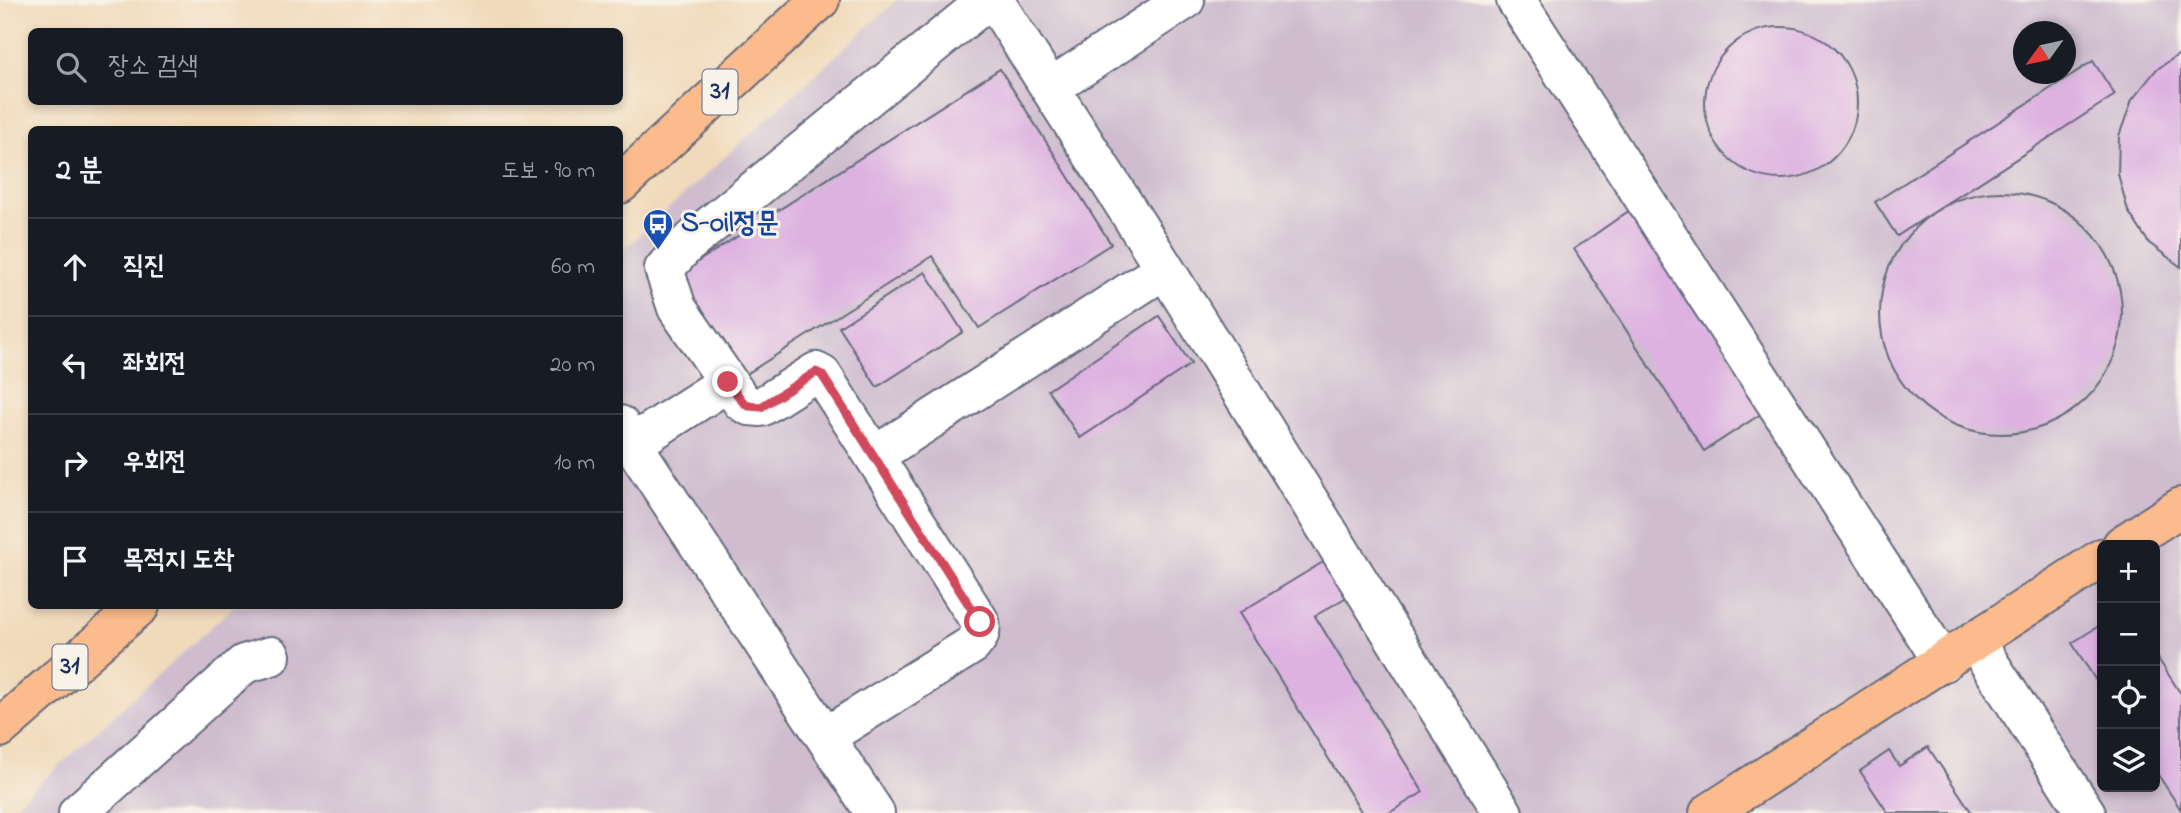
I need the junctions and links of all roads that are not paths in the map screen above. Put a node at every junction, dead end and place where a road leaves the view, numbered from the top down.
1 (820, 0) edge
2 (988, 0) edge
3 (994, 0) edge
4 (1185, 0) edge
5 (1516, 0) edge
6 (1050, 88) junction
7 (623, 181) edge
8 (1165, 269) junction
9 (728, 382) junction
10 (626, 434) edge
11 (874, 456) junction
12 (2181, 507) edge
13 (2130, 540) edge
14 (2097, 561) edge
15 (137, 609) edge
16 (1975, 641) junction
17 (271, 656) dead end
18 (1943, 662) junction
19 (0, 728) edge
20 (825, 737) junction
21 (78, 813) edge
22 (875, 813) edge
23 (1503, 813) edge
24 (1709, 813) edge
25 (2086, 813) edge

1 - 7 main road, 31
2 - 9 lane
3 - 6 lane
4 - 6 lane
5 - 18 lane
6 - 8 lane
8 - 11 lane
8 - 23 lane
9 - 10 lane
9 - 11 lane
10 - 20 lane
11 - 20 lane
12 - 13 main road
14 - 16 main road
15 - 19 main road, 31
16 - 18 main road
16 - 25 lane
17 - 21 lane
18 - 24 main road
20 - 22 lane

